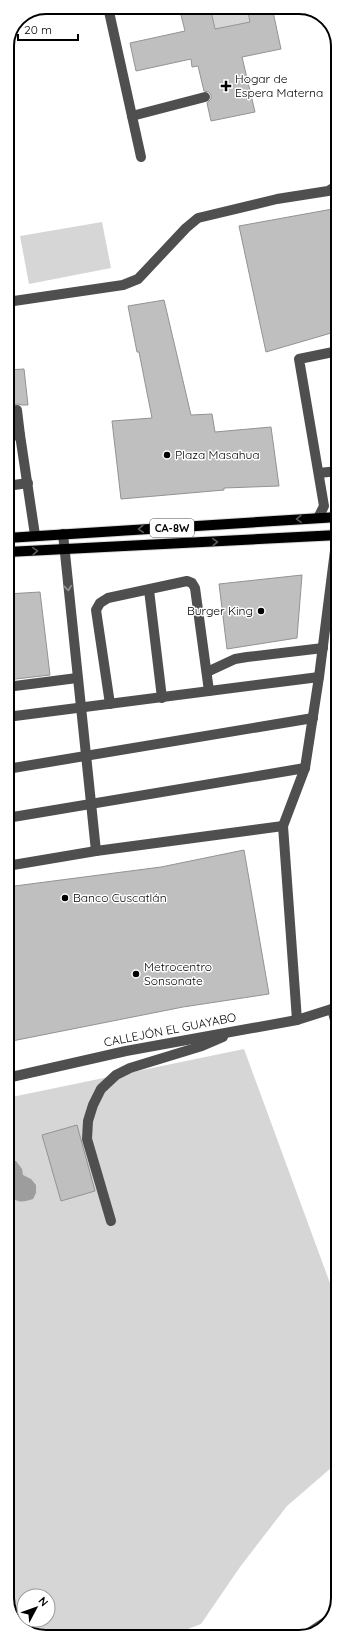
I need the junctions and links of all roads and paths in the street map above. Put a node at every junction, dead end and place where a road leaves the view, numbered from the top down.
1 (110, 14) edge
2 (205, 96) dead end
3 (132, 116) junction
4 (141, 157) dead end
5 (331, 189) edge
6 (14, 301) edge
7 (331, 352) edge
8 (17, 410) dead end
9 (14, 435) edge
10 (20, 435) junction
11 (331, 472) edge
12 (319, 473) junction
13 (28, 483) junction
14 (14, 485) edge
15 (331, 517) edge
16 (318, 518) junction
17 (63, 534) junction
18 (35, 535) junction
19 (331, 535) edge
20 (14, 537) edge
21 (64, 550) junction
22 (14, 552) edge
23 (331, 583) edge
24 (149, 590) junction
25 (323, 648) junction
26 (207, 672) junction
27 (319, 677) junction
28 (78, 678) junction
29 (14, 686) edge
30 (209, 691) junction
31 (162, 698) junction
32 (110, 704) junction
33 (80, 707) junction
34 (14, 716) edge
35 (313, 718) junction
36 (86, 756) junction
37 (14, 768) edge
38 (304, 768) junction
39 (91, 803) junction
40 (14, 817) edge
41 (283, 826) junction
42 (96, 851) junction
43 (14, 865) edge
44 (331, 1009) edge
45 (297, 1020) junction
46 (236, 1031) junction
47 (14, 1076) edge
48 (111, 1221) dead end

1 - 3 street
2 - 3 street
3 - 4 street
5 - 6 street
7 - 12 street
8 - 10 street
9 - 10 street
10 - 13 street
11 - 12 street
12 - 16 street
13 - 14 street
13 - 18 street
15 - 16 main road, CA-8W
16 -> 17 main road, CA-8W
17 - 18 main road, CA-8W
17 - 21 street
18 - 20 main road, CA-8W
21 -> 19 main road, CA-8W
22 -> 21 main road, CA-8W
21 -> 28 street
23 - 25 street
24 - 26 street
24 - 31 street
24 - 32 street
25 - 26 street
25 - 27 street
26 - 30 street
27 - 30 street
27 - 35 street
28 - 29 street
28 - 33 street
30 - 31 street
31 - 32 street
32 - 33 street
33 - 34 street
33 - 36 street
35 - 36 street
35 - 38 street
36 - 37 street
36 - 39 street
38 - 39 street
38 - 41 street
39 - 40 street
39 - 42 street
41 - 42 street
41 - 45 street
42 - 43 street
44 - 45 street, CALLEJÓN EL GUAYABO
45 - 46 street, CALLEJÓN EL GUAYABO
46 - 47 street, CALLEJÓN EL GUAYABO
46 - 48 street

